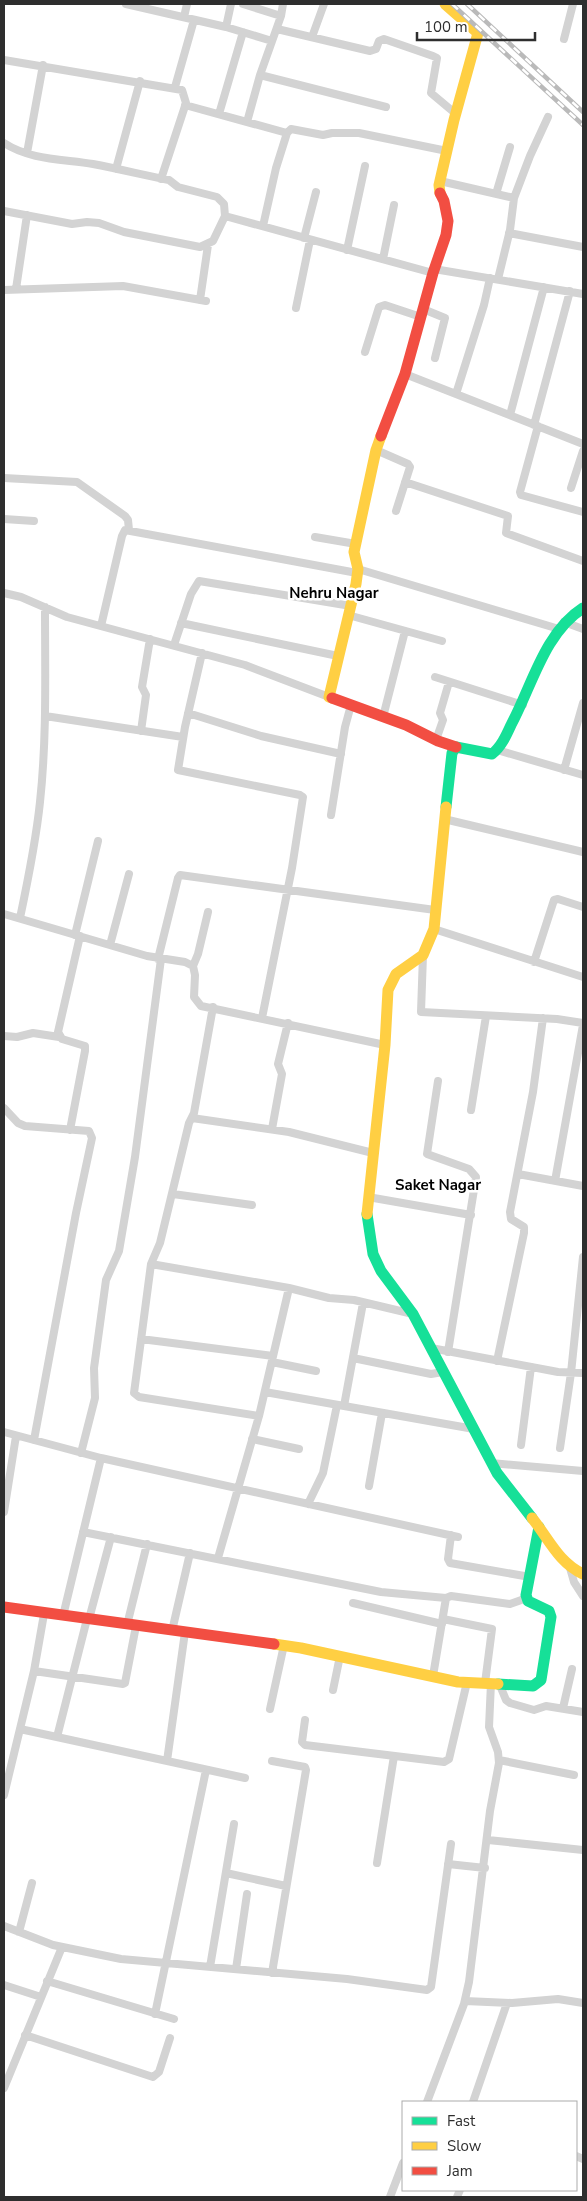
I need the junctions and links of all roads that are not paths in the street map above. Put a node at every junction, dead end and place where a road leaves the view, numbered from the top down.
1 (126, 4) edge
2 (187, 4) edge
3 (231, 4) edge
4 (243, 4) edge
5 (283, 4) edge
6 (324, 4) edge
7 (445, 4) edge
8 (573, 4) edge
9 (135, 5) edge
10 (281, 16) junction
11 (184, 17) junction
12 (194, 20) junction
13 (226, 26) junction
14 (277, 29) junction
15 (243, 32) junction
16 (312, 37) junction
17 (564, 39) dead end
18 (272, 41) junction
19 (4, 60) edge
20 (42, 65) junction
21 (260, 75) junction
22 (140, 81) junction
23 (175, 87) junction
24 (185, 105) junction
25 (386, 107) dead end
26 (219, 114) junction
27 (456, 114) junction
28 (548, 117) dead end
29 (247, 122) junction
30 (286, 133) junction
31 (4, 143) edge
32 (510, 147) dead end
33 (447, 150) junction
34 (27, 153) junction
35 (365, 166) dead end
36 (116, 169) junction
37 (162, 179) junction
38 (440, 181) junction
39 (316, 192) dead end
40 (496, 194) junction
41 (514, 198) junction
42 (394, 205) dead end
43 (4, 211) edge
44 (27, 215) junction
45 (225, 216) junction
46 (263, 226) junction
47 (509, 233) junction
48 (307, 239) junction
49 (208, 245) junction
50 (583, 247) edge
51 (347, 250) junction
52 (383, 259) junction
53 (433, 271) junction
54 (494, 279) junction
55 (544, 287) junction
56 (16, 289) junction
57 (4, 290) edge
58 (570, 291) junction
59 (583, 294) edge
60 (296, 308) dead end
61 (422, 313) junction
62 (365, 352) dead end
63 (435, 358) dead end
64 (405, 374) junction
65 (456, 394) junction
66 (510, 415) junction
67 (536, 426) junction
68 (583, 443) edge
69 (376, 450) junction
70 (583, 450) edge
71 (4, 478) edge
72 (405, 482) junction
73 (571, 488) dead end
74 (396, 511) dead end
75 (583, 512) edge
76 (4, 519) edge
77 (34, 521) dead end
78 (129, 530) junction
79 (315, 537) dead end
80 (356, 544) junction
81 (583, 561) edge
82 (357, 571) junction
83 (4, 593) edge
84 (45, 607) junction
85 (583, 608) edge
86 (350, 611) junction
87 (181, 623) junction
88 (562, 625) junction
89 (101, 626) junction
90 (583, 630) edge
91 (405, 631) junction
92 (150, 639) junction
93 (442, 641) dead end
94 (174, 645) junction
95 (202, 653) junction
96 (338, 656) junction
97 (435, 677) dead end
98 (449, 682) junction
99 (329, 697) junction
100 (583, 703) edge
101 (350, 705) junction
102 (523, 705) junction
103 (188, 713) junction
104 (45, 716) junction
105 (383, 717) junction
106 (141, 731) junction
107 (183, 737) junction
108 (436, 740) junction
109 (456, 747) junction
110 (497, 750) junction
111 (341, 754) junction
112 (564, 770) junction
113 (583, 775) edge
114 (330, 815) dead end
115 (444, 819) junction
116 (98, 841) dead end
117 (583, 852) edge
118 (129, 874) dead end
119 (288, 891) junction
120 (583, 907) edge
121 (436, 910) junction
122 (208, 912) dead end
123 (4, 914) edge
124 (20, 918) junction
125 (434, 929) junction
126 (77, 936) junction
127 (110, 945) junction
128 (423, 955) junction
129 (160, 959) junction
130 (534, 962) junction
131 (193, 966) junction
132 (583, 977) edge
133 (213, 1007) junction
134 (486, 1016) junction
135 (262, 1018) junction
136 (543, 1018) junction
137 (288, 1023) junction
138 (583, 1024) edge
139 (4, 1036) edge
140 (59, 1037) junction
141 (385, 1045) junction
142 (438, 1081) dead end
143 (4, 1108) edge
144 (471, 1110) dead end
145 (192, 1118) junction
146 (272, 1129) junction
147 (70, 1130) junction
148 (373, 1153) junction
149 (518, 1174) junction
150 (555, 1181) junction
151 (583, 1186) edge
152 (173, 1194) junction
153 (368, 1197) junction
154 (252, 1205) dead end
155 (471, 1215) junction
156 (583, 1257) edge
157 (151, 1264) junction
158 (290, 1288) junction
159 (363, 1303) junction
160 (413, 1314) junction
161 (141, 1339) junction
162 (431, 1348) junction
163 (448, 1352) junction
164 (353, 1358) junction
165 (273, 1359) junction
166 (497, 1361) junction
167 (531, 1367) junction
168 (316, 1371) dead end
169 (444, 1372) junction
170 (571, 1373) junction
171 (583, 1373) edge
172 (265, 1392) junction
173 (340, 1405) junction
174 (382, 1413) junction
175 (259, 1416) junction
176 (474, 1429) junction
177 (4, 1432) edge
178 (16, 1436) junction
179 (252, 1439) junction
180 (34, 1440) junction
181 (521, 1445) dead end
182 (560, 1448) dead end
183 (299, 1449) dead end
184 (81, 1453) junction
185 (102, 1458) junction
186 (491, 1463) junction
187 (583, 1471) edge
188 (369, 1486) dead end
189 (238, 1488) junction
190 (308, 1504) junction
191 (4, 1512) edge
192 (539, 1528) junction
193 (84, 1532) junction
194 (111, 1537) junction
195 (147, 1544) junction
196 (190, 1553) junction
197 (218, 1558) junction
198 (570, 1568) junction
199 (583, 1574) edge
200 (530, 1577) junction
201 (583, 1596) edge
202 (446, 1598) junction
203 (527, 1598) junction
204 (352, 1603) dead end
205 (4, 1607) edge
206 (44, 1614) junction
207 (63, 1616) junction
208 (88, 1619) junction
209 (442, 1621) junction
210 (132, 1625) junction
211 (172, 1630) junction
212 (186, 1632) junction
213 (284, 1646) junction
214 (340, 1656) junction
215 (572, 1669) dead end
216 (34, 1671) junction
217 (433, 1676) junction
218 (73, 1677) junction
219 (467, 1682) junction
220 (492, 1683) junction
221 (333, 1690) dead end
222 (563, 1708) junction
223 (270, 1709) dead end
224 (583, 1712) edge
225 (305, 1720) dead end
226 (20, 1729) junction
227 (57, 1737) junction
228 (394, 1756) junction
229 (167, 1760) junction
230 (499, 1760) junction
231 (272, 1761) dead end
232 (206, 1770) junction
233 (574, 1775) dead end
234 (245, 1778) dead end
235 (4, 1795) edge
236 (234, 1824) dead end
237 (488, 1840) junction
238 (451, 1844) dead end
239 (583, 1850) edge
240 (378, 1863) dead end
241 (448, 1864) junction
242 (485, 1868) junction
243 (226, 1873) junction
244 (32, 1883) dead end
245 (286, 1886) junction
246 (246, 1894) dead end
247 (4, 1926) edge
248 (19, 1932) junction
249 (62, 1947) junction
250 (167, 1963) junction
251 (210, 1967) junction
252 (236, 1969) junction
253 (272, 1973) junction
254 (47, 1981) junction
255 (4, 1985) edge
256 (41, 1997) junction
257 (465, 2001) junction
258 (507, 2003) junction
259 (583, 2004) edge
260 (155, 2014) junction
261 (174, 2019) dead end
262 (25, 2034) junction
263 (170, 2038) dead end
264 (4, 2088) edge
265 (427, 2101) edge
266 (473, 2101) edge
267 (402, 2166) edge
268 (390, 2197) edge

1 - 9 street
2 - 11 street
3 - 13 street
4 - 10 street
5 - 10 street
6 - 16 street
7 - 27 street
8 - 17 street
9 - 11 street
10 - 14 street
11 - 12 street
12 - 13 street
12 - 23 street
13 - 15 street
14 - 16 street
14 - 18 street
15 - 18 street
15 - 26 street
16 - 27 street
18 - 21 street
19 - 20 street
20 - 22 street
20 - 34 street
21 - 25 street
21 - 29 street
22 - 23 street
22 - 36 street
23 - 24 street
24 - 26 street
24 - 37 street
26 - 29 street
27 - 33 street
28 - 41 street
29 - 30 street
30 - 33 street
30 - 46 street
31 - 34 street
32 - 40 street
33 - 38 street
34 - 36 street
35 - 51 street
36 - 37 street
37 - 45 street
38 - 40 street
38 - 53 street
39 - 48 street
40 - 41 street
41 - 47 street
42 - 52 street
43 - 44 street
44 - 49 street
44 - 56 street
45 - 46 street
45 - 49 street
46 - 48 street
47 - 50 street
47 - 54 street
48 - 51 street
48 - 60 street
49 - 56 street
51 - 52 street
52 - 53 street
53 - 54 street
53 - 61 street
54 - 55 street
54 - 65 street
55 - 58 street
55 - 66 street
56 - 57 street
58 - 59 street
58 - 67 street
61 - 62 street
61 - 63 street
61 - 64 street
64 - 65 street
64 - 69 street
65 - 66 street
66 - 67 street
67 - 68 street
67 - 75 street
69 - 72 street
69 - 80 street
70 - 73 street
71 - 78 street
72 - 74 street
72 - 81 street
76 - 77 street
78 - 82 street
78 - 89 street
79 - 80 street
80 - 82 street
82 - 86 street
82 - 88 street
83 - 84 street
84 - 89 street
84 - 104 street
85 - 88 street
86 - 87 street
86 - 91 street
86 - 96 street
87 - 94 street
87 - 96 street
88 - 90 street
88 - 102 street
89 - 92 street
91 - 93 street
91 - 105 street
92 - 94 street
92 - 106 street
94 - 95 street
95 - 99 street
95 - 103 street
96 - 99 street
97 - 98 street
98 - 102 street
98 - 108 street
99 - 101 street
100 - 112 street
101 - 105 street
101 - 111 street
102 - 110 street
103 - 107 street
103 - 111 street
104 - 106 street
104 - 124 street
105 - 108 street
106 - 107 street
107 - 119 street
108 - 109 street
109 - 110 street
109 - 115 street
110 - 112 street
111 - 114 street
112 - 113 street
115 - 117 street
115 - 121 street
116 - 126 street
118 - 127 street
119 - 121 street
119 - 129 street
119 - 135 street
120 - 130 street
121 - 125 street
122 - 131 street
123 - 124 street
124 - 126 street
125 - 128 street
125 - 130 street
126 - 127 street
126 - 140 street
127 - 129 street
128 - 134 street
128 - 141 street
129 - 131 street
129 - 184 street
130 - 132 street
131 - 133 street
133 - 135 street
133 - 145 street
134 - 136 street
134 - 144 street
135 - 137 street
136 - 138 street
136 - 149 street
137 - 141 street
137 - 146 street
138 - 150 street
139 - 140 street
140 - 147 street
141 - 148 street
142 - 155 street
143 - 147 street
145 - 146 street
145 - 152 street
146 - 148 street
147 - 180 street
148 - 153 street
149 - 150 street
149 - 166 street
150 - 151 street
152 - 154 street
152 - 157 street
153 - 155 street
153 - 160 street
155 - 163 street
156 - 170 street
157 - 158 street
157 - 161 street
158 - 159 street
158 - 165 street
159 - 160 street
159 - 164 street
160 - 162 street
161 - 165 street
161 - 175 street
162 - 163 street
162 - 169 street
163 - 166 street
164 - 169 street
164 - 173 street
165 - 168 street
165 - 172 street
166 - 167 street
167 - 170 street
167 - 181 street
169 - 176 street
170 - 171 street
170 - 182 street
172 - 173 street
172 - 175 street
173 - 174 street
173 - 190 street
174 - 176 street
174 - 188 street
175 - 179 street
176 - 186 street
177 - 178 street
178 - 180 street
178 - 191 street
179 - 183 street
179 - 189 street
180 - 184 street
184 - 185 street
185 - 189 street
185 - 193 street
186 - 187 street
186 - 192 street
189 - 190 street
189 - 197 street
190 - 200 street
192 - 198 street
192 - 200 street
193 - 194 street
193 - 207 street
194 - 195 street
194 - 208 street
195 - 196 street
195 - 210 street
196 - 197 street
196 - 211 street
197 - 202 street
198 - 199 street
198 - 201 street
200 - 203 street
202 - 203 street
202 - 209 street
203 - 220 street
204 - 209 street
205 - 206 street
206 - 207 street
206 - 216 street
207 - 208 street
208 - 210 street
208 - 218 street
209 - 217 street
209 - 220 street
210 - 211 street
210 - 218 street
211 - 212 street
212 - 213 street
212 - 229 street
213 - 214 street
213 - 223 street
214 - 217 street
214 - 221 street
215 - 222 street
216 - 218 street
216 - 226 street
217 - 219 street
218 - 227 street
219 - 220 street
219 - 228 street
220 - 222 street
220 - 230 street
222 - 224 street
225 - 228 street
226 - 227 street
226 - 235 street
227 - 229 street
228 - 240 street
229 - 232 street
230 - 233 street
230 - 237 street
231 - 245 street
232 - 234 street
232 - 250 street
236 - 243 street
237 - 239 street
237 - 242 street
238 - 241 street
241 - 242 street
241 - 253 street
242 - 257 street
243 - 245 street
243 - 251 street
244 - 248 street
245 - 253 street
246 - 252 street
247 - 248 street
248 - 249 street
249 - 250 street
249 - 254 street
250 - 251 street
250 - 260 street
251 - 252 street
252 - 253 street
254 - 256 street
254 - 260 street
255 - 256 street
256 - 262 street
257 - 258 street
257 - 265 street
258 - 259 street
258 - 266 street
260 - 261 street
262 - 263 street
262 - 264 street
267 - 268 street

